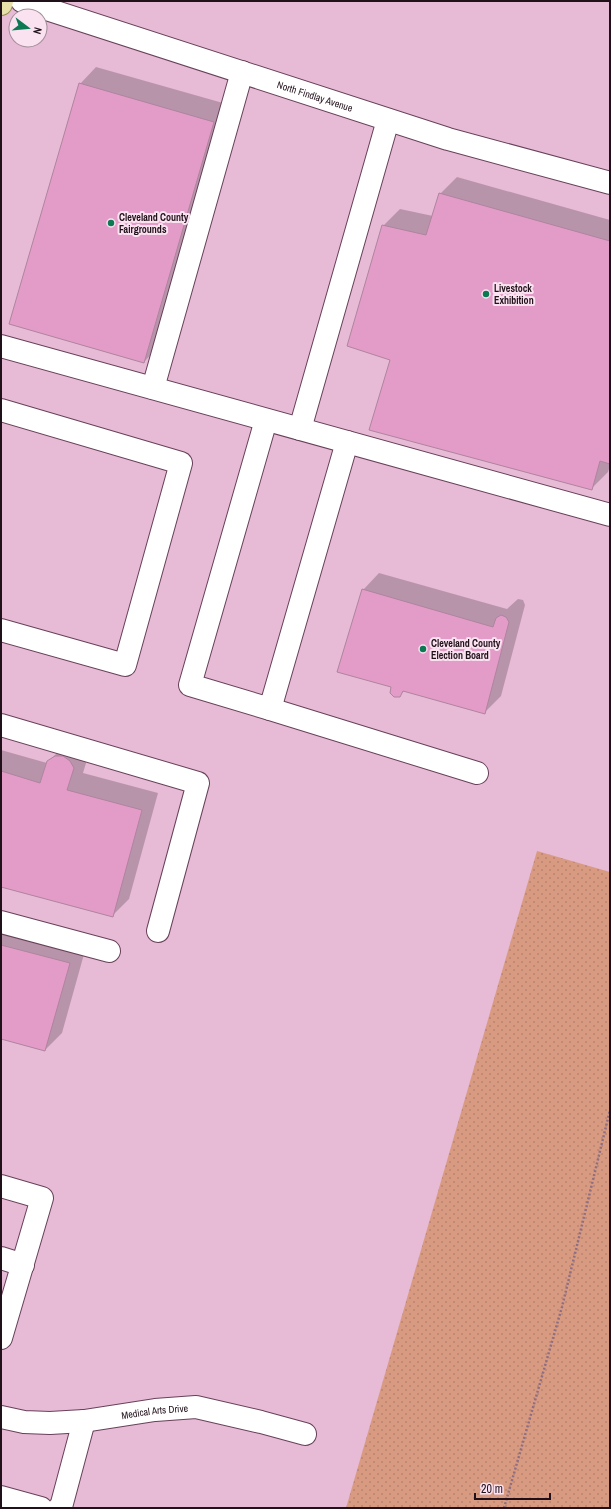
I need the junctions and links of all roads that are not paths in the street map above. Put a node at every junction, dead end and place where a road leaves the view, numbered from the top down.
1 (2, 1) edge
2 (22, 1) edge
3 (1, 4) edge
4 (242, 72) junction
5 (388, 120) junction
6 (610, 183) edge
7 (1, 346) edge
8 (154, 388) junction
9 (1, 410) edge
10 (266, 420) junction
11 (300, 429) junction
12 (347, 442) junction
13 (610, 515) edge
14 (1, 630) edge
15 (270, 709) junction
16 (1, 725) edge
17 (477, 773) dead end
18 (1, 922) edge
19 (158, 931) dead end
20 (109, 951) dead end
21 (1, 1186) edge
22 (1, 1258) edge
23 (23, 1264) junction
24 (1, 1338) edge
25 (1, 1417) edge
26 (84, 1421) junction
27 (305, 1434) dead end
28 (1, 1497) edge
29 (41, 1508) edge
30 (59, 1508) edge

1 - 3 main road
2 - 4 lane, North Findlay Avenue
4 - 5 lane, North Findlay Avenue
4 - 8 lane
5 - 6 lane, North Findlay Avenue
5 - 11 lane
7 - 8 lane
8 - 10 lane
9 - 14 lane
10 - 11 lane
10 - 15 lane
11 - 12 lane
12 - 13 lane
12 - 15 lane
15 - 17 lane
16 - 19 lane
18 - 20 lane
21 - 23 lane
22 - 23 lane
23 - 24 lane
25 - 26 lane, Medical Arts Drive
26 - 27 lane, Medical Arts Drive
26 - 30 lane
28 - 29 lane

